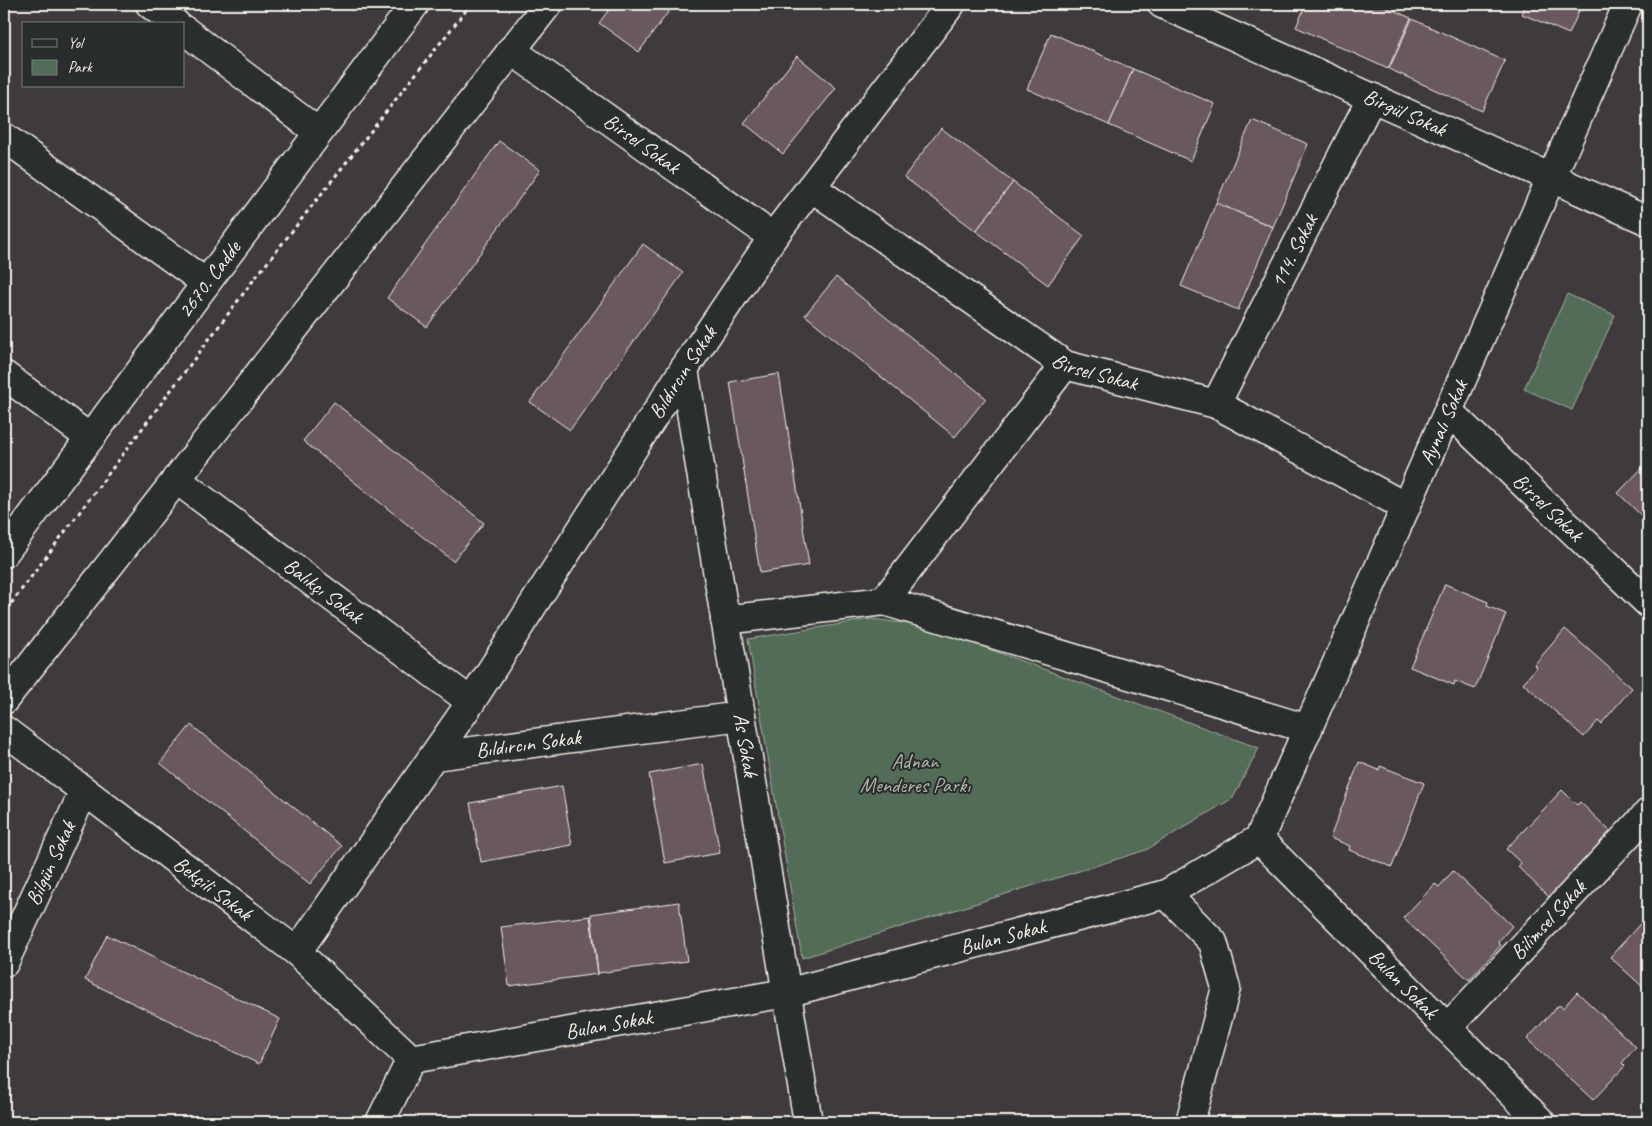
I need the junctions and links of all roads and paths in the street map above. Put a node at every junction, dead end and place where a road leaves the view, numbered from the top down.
1 (150, 4) edge
2 (415, 4) edge
3 (471, 4) edge
4 (548, 4) edge
5 (951, 4) edge
6 (1162, 4) edge
7 (1628, 4) edge
8 (173, 22) edge
9 (185, 31) edge
10 (511, 50) junction
11 (1372, 98) junction
12 (318, 132) junction
13 (4, 137) edge
14 (1552, 178) junction
15 (811, 187) junction
16 (1648, 221) edge
17 (773, 237) junction
18 (206, 283) junction
19 (1065, 365) junction
20 (684, 369) junction
21 (4, 375) edge
22 (1216, 404) junction
23 (1448, 411) junction
24 (90, 438) junction
25 (176, 479) junction
26 (1406, 507) junction
27 (4, 553) edge
28 (884, 602) junction
29 (1648, 603) edge
30 (4, 606) edge
31 (725, 620) junction
32 (4, 700) edge
33 (471, 702) junction
34 (741, 716) junction
35 (1308, 729) junction
36 (4, 730) edge
37 (434, 756) junction
38 (84, 791) junction
39 (1648, 813) edge
40 (1259, 839) junction
41 (1166, 894) junction
42 (297, 952) junction
43 (4, 963) edge
44 (786, 993) junction
45 (1447, 1028) junction
46 (411, 1059) junction
47 (380, 1122) edge
48 (808, 1122) edge
49 (1190, 1122) edge
50 (1541, 1122) edge

1 - 8 street
2 - 12 street, 2670. Cadde
3 - 30 path
4 - 10 street
5 - 15 street, Bıldırcın Sokak
6 - 11 street, Birgül Sokak
7 - 14 street, Aynalı Sokak
9 - 12 street
10 - 17 street, Birsel Sokak
10 - 25 street
11 - 14 street, Birgül Sokak
11 - 22 street, 114. Sokak
12 - 18 street, 2670. Cadde
13 - 18 street
14 - 16 street, Birgül Sokak
14 - 23 street, Aynalı Sokak
15 - 17 street, Bıldırcın Sokak
15 - 19 street, Birsel Sokak
17 - 20 street, Bıldırcın Sokak
18 - 24 street, 2670. Cadde
19 - 22 street, Birsel Sokak
19 - 28 street
20 - 31 street, As Sokak
20 - 33 street, Bıldırcın Sokak
21 - 24 street
22 - 26 street, Birsel Sokak
23 - 26 street, Aynalı Sokak
23 - 29 street, Birsel Sokak
24 - 27 street, 2670. Cadde
25 - 32 street
25 - 33 street, Balıkçı Sokak
26 - 35 street, Aynalı Sokak
28 - 31 street
28 - 35 street
31 - 34 street, As Sokak
33 - 37 street, Bıldırcın Sokak
34 - 37 street, Bıldırcın Sokak
34 - 44 street, As Sokak
35 - 40 street, Aynalı Sokak
36 - 38 street, Bekçili Sokak
37 - 42 street, Bıldırcın Sokak
38 - 42 street, Bekçili Sokak
38 - 43 street, Bilgün Sokak
39 - 45 street, Bilimsel Sokak
40 - 41 street, Bulan Sokak
40 - 45 street, Bulan Sokak
41 - 44 street, Bulan Sokak
41 - 49 street
42 - 46 street, Bekçili Sokak
44 - 46 street, Bulan Sokak
44 - 48 street, As Sokak
45 - 50 street, Bulan Sokak
46 - 47 street

